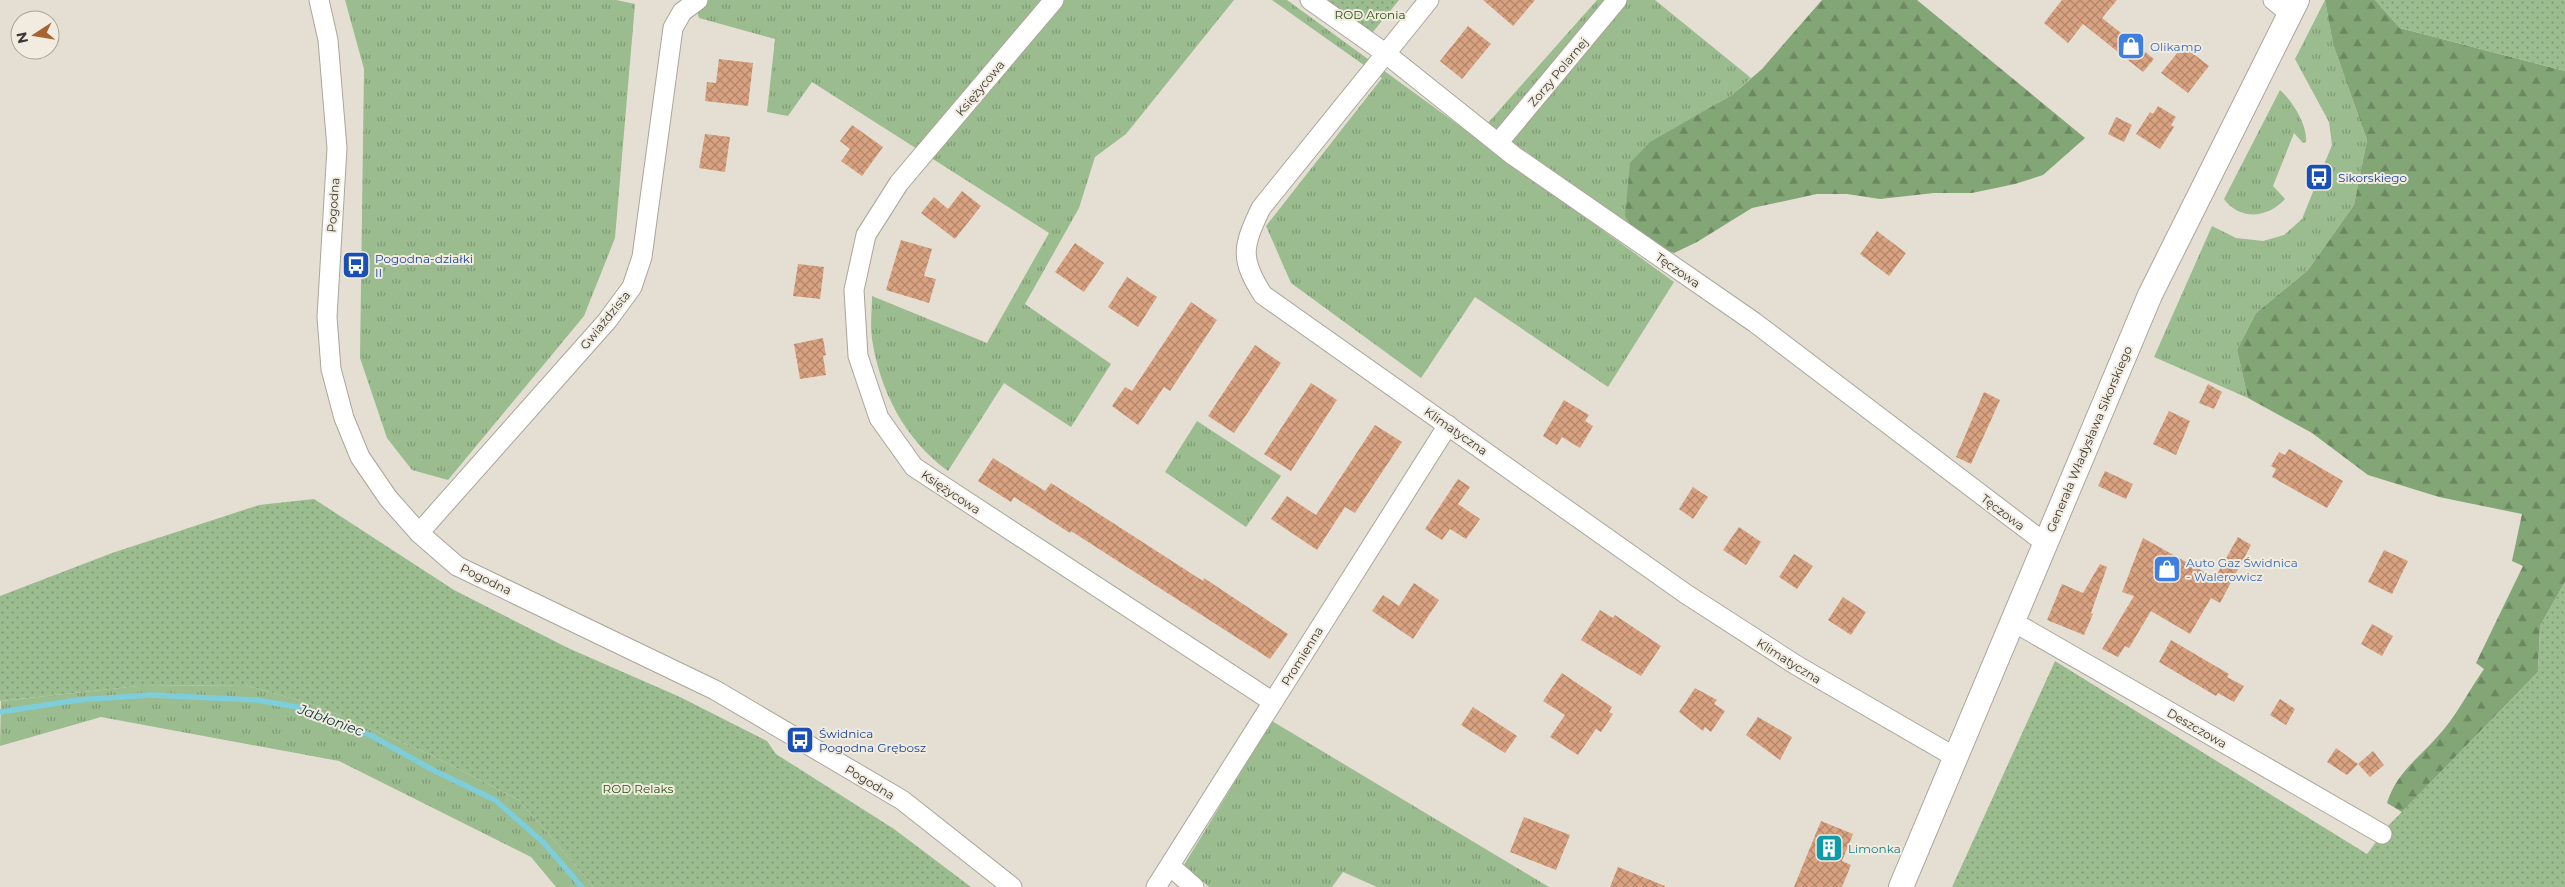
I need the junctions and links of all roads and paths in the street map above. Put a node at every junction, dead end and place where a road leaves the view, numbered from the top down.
1 (318, 0) edge
2 (698, 0) edge
3 (1054, 0) edge
4 (1310, 0) edge
5 (1428, 0) edge
6 (1617, 0) edge
7 (2287, 4) edge
8 (1385, 54) junction
9 (1498, 144) junction
10 (1448, 425) junction
11 (419, 533) junction
12 (2039, 539) junction
13 (2012, 621) junction
14 (1273, 702) junction
15 (1955, 757) junction
16 (2382, 834) dead end
17 (1170, 866) junction
18 (1012, 887) edge
19 (1156, 887) edge
20 (1194, 887) edge
21 (1901, 887) edge

1 - 11 street, Pogodna
2 - 11 street, Gwiaździsta
3 - 14 street, Księżycowa
4 - 8 street, Tęczowa
5 - 8 street, Klimatyczna
6 - 9 street, Zorzy Polarnej
7 - 12 street, Generała Władysława Sikorskiego
8 - 9 street, Tęczowa
8 - 10 street, Klimatyczna
9 - 12 street, Tęczowa
10 - 14 street, Promienna
10 - 15 street, Klimatyczna
11 - 18 street, Pogodna
12 - 13 street, Generała Władysława Sikorskiego
13 - 15 street, Generała Władysława Sikorskiego
13 - 16 street, Deszczowa
14 - 17 street, Promienna
15 - 21 street, Generała Władysława Sikorskiego
17 - 19 street, Promienna
17 - 20 street

